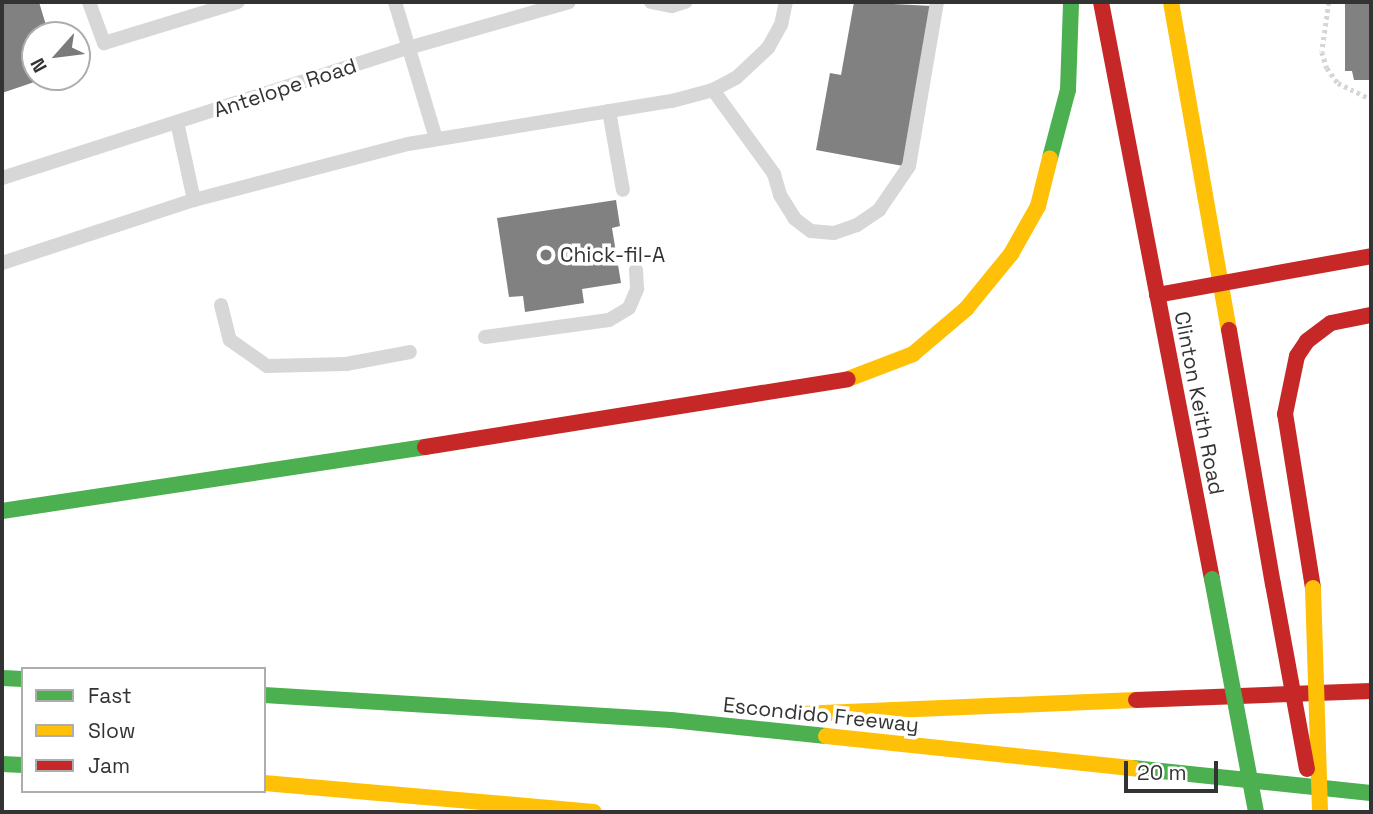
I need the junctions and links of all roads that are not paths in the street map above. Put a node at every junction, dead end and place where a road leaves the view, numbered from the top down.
1 (89, 2) edge
2 (238, 2) edge
3 (395, 2) edge
4 (569, 2) edge
5 (650, 2) edge
6 (685, 2) edge
7 (786, 2) edge
8 (937, 2) edge
9 (1071, 2) edge
10 (1101, 2) edge
11 (1171, 2) edge
12 (408, 48) junction
13 (713, 90) junction
14 (609, 111) junction
15 (177, 122) junction
16 (436, 139) junction
17 (2, 178) edge
18 (623, 190) dead end
19 (194, 200) junction
20 (1371, 256) edge
21 (2, 264) edge
22 (636, 270) dead end
23 (1223, 282) junction
24 (1157, 295) junction
25 (221, 305) dead end
26 (1371, 315) edge
27 (485, 337) dead end
28 (410, 352) dead end
29 (2, 511) edge
30 (2, 678) edge
31 (21, 679) edge
32 (1371, 691) edge
33 (266, 695) edge
34 (671, 720) junction
35 (2, 764) edge
36 (21, 765) edge
37 (266, 783) edge
38 (1371, 793) edge
39 (594, 812) edge
40 (1256, 812) edge
41 (1315, 812) edge
42 (1320, 812) edge

1 - 2 lane
3 - 12 lane
4 - 12 lane, Antelope Road
5 - 6 lane
7 - 13 lane
8 - 13 lane
9 - 29 main road
10 - 24 main road, Clinton Keith Road
11 - 23 main road, Clinton Keith Road
12 - 15 lane, Antelope Road
12 - 16 lane
13 - 14 lane
14 - 16 lane
14 - 18 lane
15 - 17 lane, Antelope Road
15 - 19 lane
16 - 19 lane
19 - 21 lane
20 - 23 main road
22 - 27 lane
23 - 24 main road
23 - 41 main road, Clinton Keith Road, bridge
24 - 40 main road, Clinton Keith Road, bridge
25 - 28 lane
26 - 42 main road, bridge
30 - 31 main road
32 - 34 main road
33 - 34 main road, Escondido Freeway
34 - 38 main road, Escondido Freeway
35 - 36 main road
37 - 39 main road

